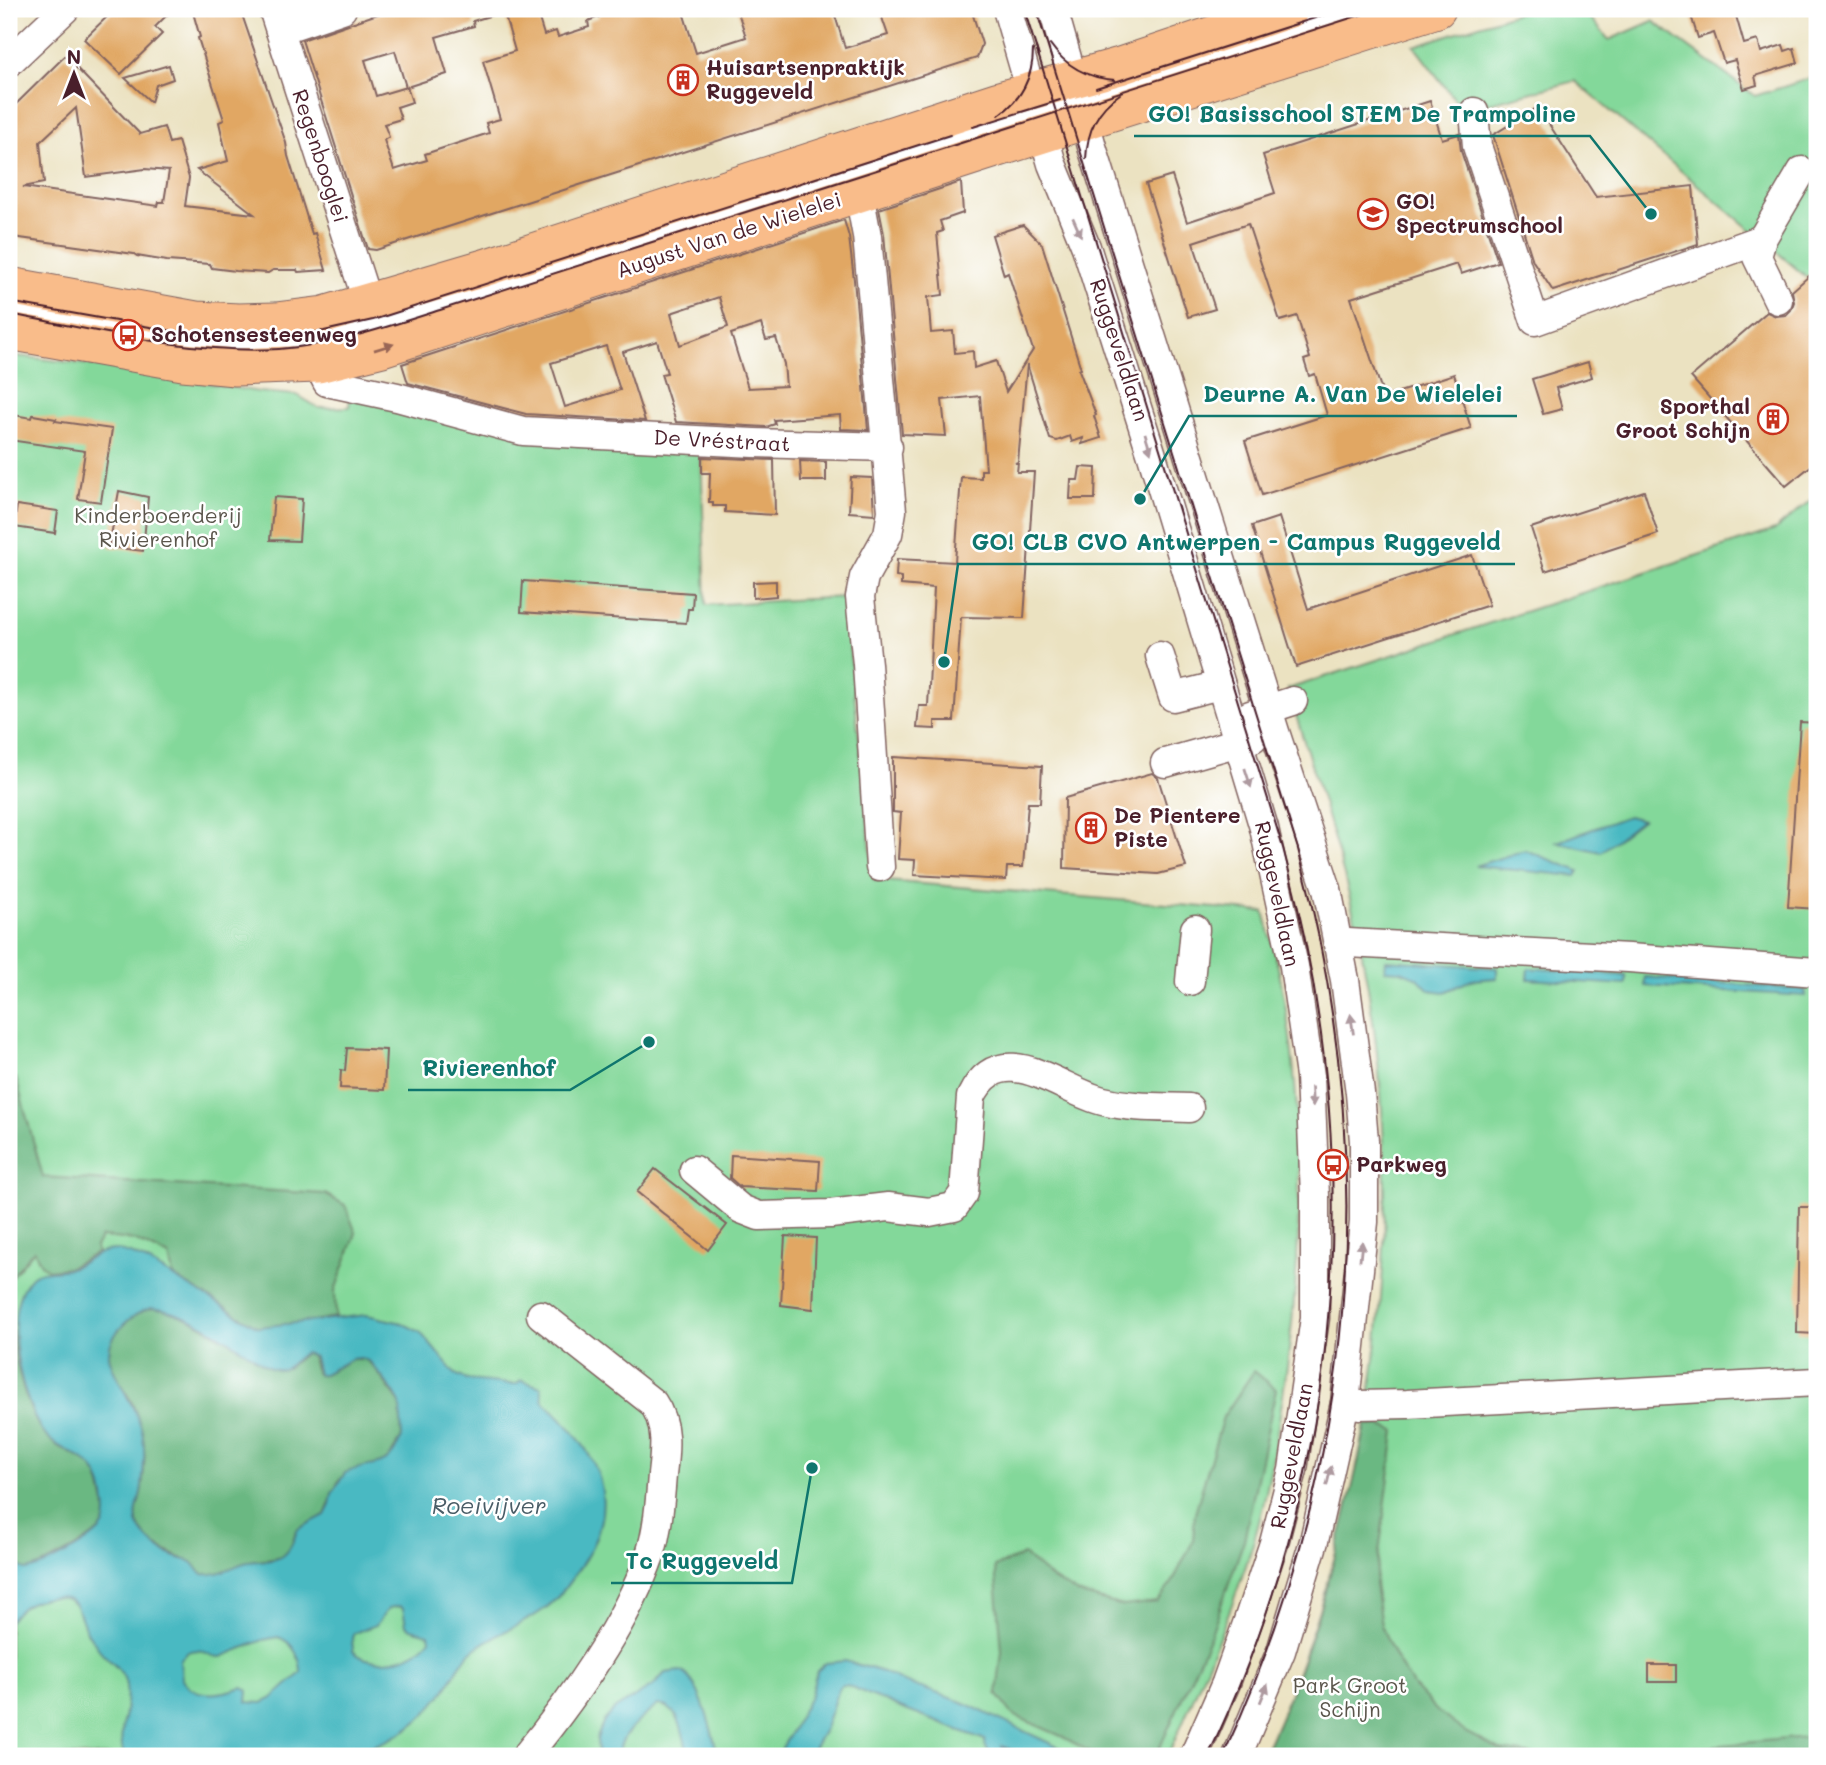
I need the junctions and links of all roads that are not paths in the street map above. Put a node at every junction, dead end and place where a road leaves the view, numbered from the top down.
1 (65, 9) edge
2 (342, 9) edge
3 (1007, 9) edge
4 (1053, 9) edge
5 (1290, 9) edge
6 (1361, 9) edge
7 (1437, 9) edge
8 (276, 19) edge
9 (9, 62) edge
10 (1079, 100) junction
11 (1474, 112) dead end
12 (1037, 113) junction
13 (1802, 171) dead end
14 (859, 193) junction
15 (1762, 239) junction
16 (9, 286) edge
17 (1778, 299) dead end
18 (368, 304) junction
19 (9, 308) edge
20 (9, 331) edge
21 (318, 364) junction
22 (888, 447) junction
23 (1160, 656) dead end
24 (1220, 685) junction
25 (1279, 714) junction
26 (1234, 731) junction
27 (1165, 763) dead end
28 (880, 867) dead end
29 (1195, 929) dead end
30 (1348, 943) dead end
31 (1817, 972) edge
32 (1190, 981) dead end
33 (1189, 1108) dead end
34 (694, 1170) dead end
35 (541, 1315) dead end
36 (1817, 1382) edge
37 (1345, 1403) junction
38 (526, 1756) edge
39 (1194, 1756) edge
40 (1237, 1756) edge

1 - 9 street
2 - 8 street
3 - 12 street, Ruggeveldlaan
4 - 10 street, Ruggeveldlaan
5 - 10 main road, August Van de Wielelei
6 - 10 street, August Van de Wielelei
7 - 10 main road, August Van de Wielelei
8 - 18 street, Regenbooglei
10 - 12 main road, August Van de Wielelei
10 - 25 street, Ruggeveldlaan
11 - 15 street
12 - 14 main road, August Van de Wielelei
12 - 18 main road, August Van de Wielelei
12 - 19 street, August Van de Wielelei
12 -> 24 street, Ruggeveldlaan
13 - 15 street
21 -> 14 main road, August Van de Wielelei
14 - 22 street
15 - 17 street
16 - 18 main road, August Van de Wielelei
20 - 21 main road, August Van de Wielelei
21 - 22 street, De Vréstraat
22 - 28 street
23 - 24 street
24 - 26 street, Ruggeveldlaan
25 - 26 street
37 -> 25 street, Ruggeveldlaan
26 - 27 street
26 -> 39 street, Ruggeveldlaan
29 - 32 street
30 - 31 street
33 - 34 street
35 - 38 street
36 - 37 street
40 -> 37 street, Ruggeveldlaan

